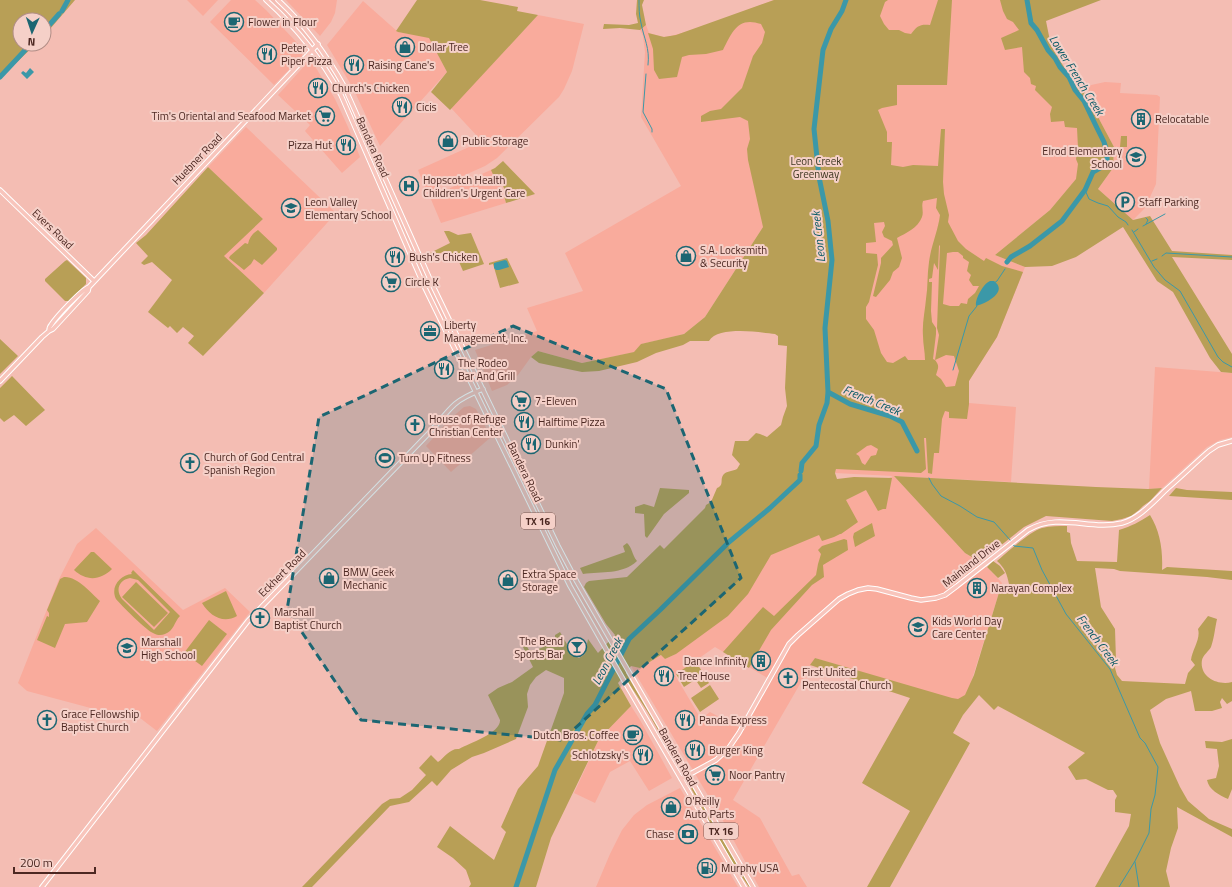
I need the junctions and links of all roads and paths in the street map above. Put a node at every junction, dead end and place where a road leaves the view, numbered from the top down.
1 (266, 0) edge
2 (278, 0) edge
3 (318, 44) junction
4 (313, 50) junction
5 (359, 119) junction
6 (352, 121) junction
7 (0, 190) edge
8 (94, 281) junction
9 (0, 381) edge
10 (483, 389) junction
11 (476, 392) junction
12 (1232, 441) edge
13 (547, 522) junction
14 (540, 525) junction
15 (689, 775) junction
16 (681, 779) junction
17 (42, 887) edge
18 (744, 887) edge
19 (753, 887) edge

1 - 4 main road, Bandera Road / TX 16
2 - 3 main road, Bandera Road / TX 16
3 - 4 main road, Huebner Road
3 - 5 main road, Bandera Road / TX 16
4 - 6 main road, Bandera Road / TX 16
4 - 8 main road, Huebner Road
5 - 6 main road
5 - 10 main road, Bandera Road / TX 16
6 - 11 main road, Bandera Road / TX 16
7 - 8 main road, Evers Road
8 - 9 main road, Huebner Road
10 - 11 main road, Eckhert Road
10 - 13 main road, Bandera Road / TX 16
11 - 14 main road, Bandera Road / TX 16
11 - 17 main road, Eckhert Road
12 - 15 main road, Mainland Drive
13 - 14 main road
13 - 15 main road, Bandera Road / TX 16
14 - 16 main road, Bandera Road / TX 16
15 - 16 main road, Mainland Drive
15 - 19 main road, Bandera Road / TX 16
16 - 18 main road, Bandera Road / TX 16

